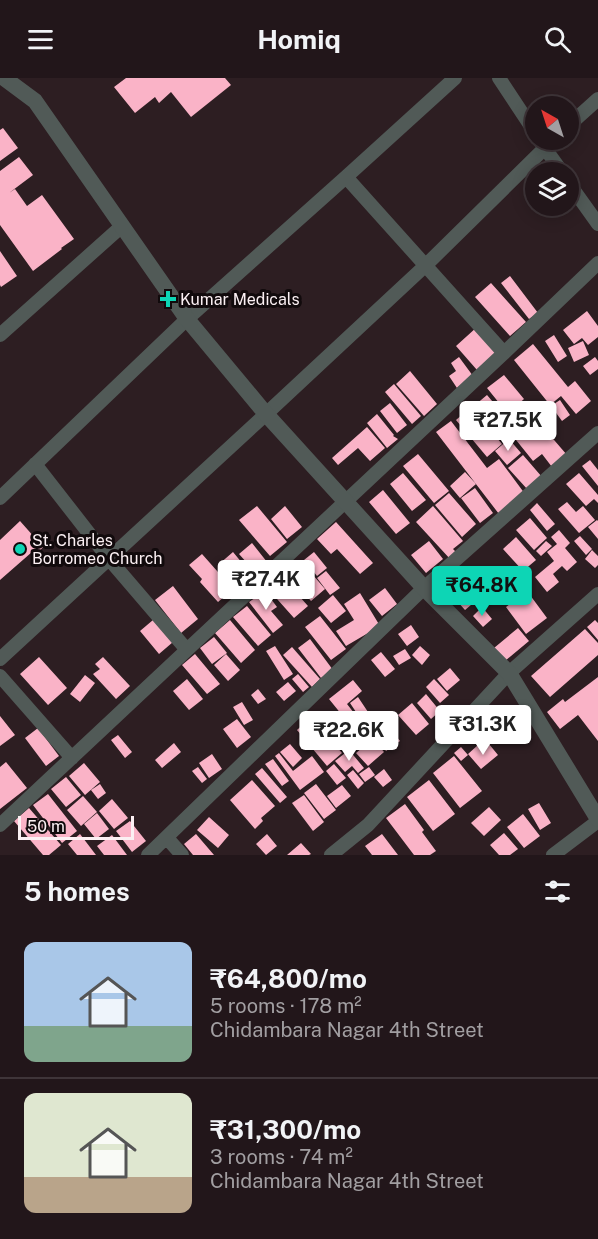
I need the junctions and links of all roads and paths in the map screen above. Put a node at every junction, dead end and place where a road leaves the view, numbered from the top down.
1 (4, 78) edge
2 (455, 78) edge
3 (499, 78) edge
4 (598, 99) edge
5 (579, 116) edge
6 (525, 117) edge
7 (538, 150) edge
8 (346, 177) junction
9 (579, 197) edge
10 (598, 224) edge
11 (122, 226) junction
12 (598, 263) edge
13 (426, 265) junction
14 (187, 320) junction
15 (0, 335) edge
16 (504, 353) junction
17 (266, 414) junction
18 (598, 433) edge
19 (35, 464) junction
20 (0, 498) edge
21 (346, 500) junction
22 (109, 559) junction
23 (424, 588) junction
24 (598, 594) edge
25 (187, 650) junction
26 (0, 659) edge
27 (509, 673) junction
28 (0, 676) edge
29 (72, 758) junction
30 (598, 820) edge
31 (0, 825) edge
32 (167, 838) junction
33 (148, 855) edge
34 (182, 855) edge
35 (331, 855) edge
36 (553, 855) edge

1 - 11 street
2 - 8 street
3 - 6 street
4 - 5 street
7 - 13 street
8 - 13 street
8 - 14 street
9 - 10 street
11 - 14 street
11 - 15 street
12 - 16 street
13 - 16 street
13 - 17 street
14 - 17 street
14 - 19 street
16 - 21 street
17 - 21 street
17 - 22 street
18 - 23 street
19 - 20 street
19 - 22 street
21 - 23 street
21 - 25 street
22 - 25 street
22 - 26 street
23 - 27 street
23 - 32 street
24 - 27 street
25 - 29 street
27 - 30 street
27 - 35 street
28 - 29 street
29 - 31 street
30 - 36 street
32 - 33 street
32 - 34 street

